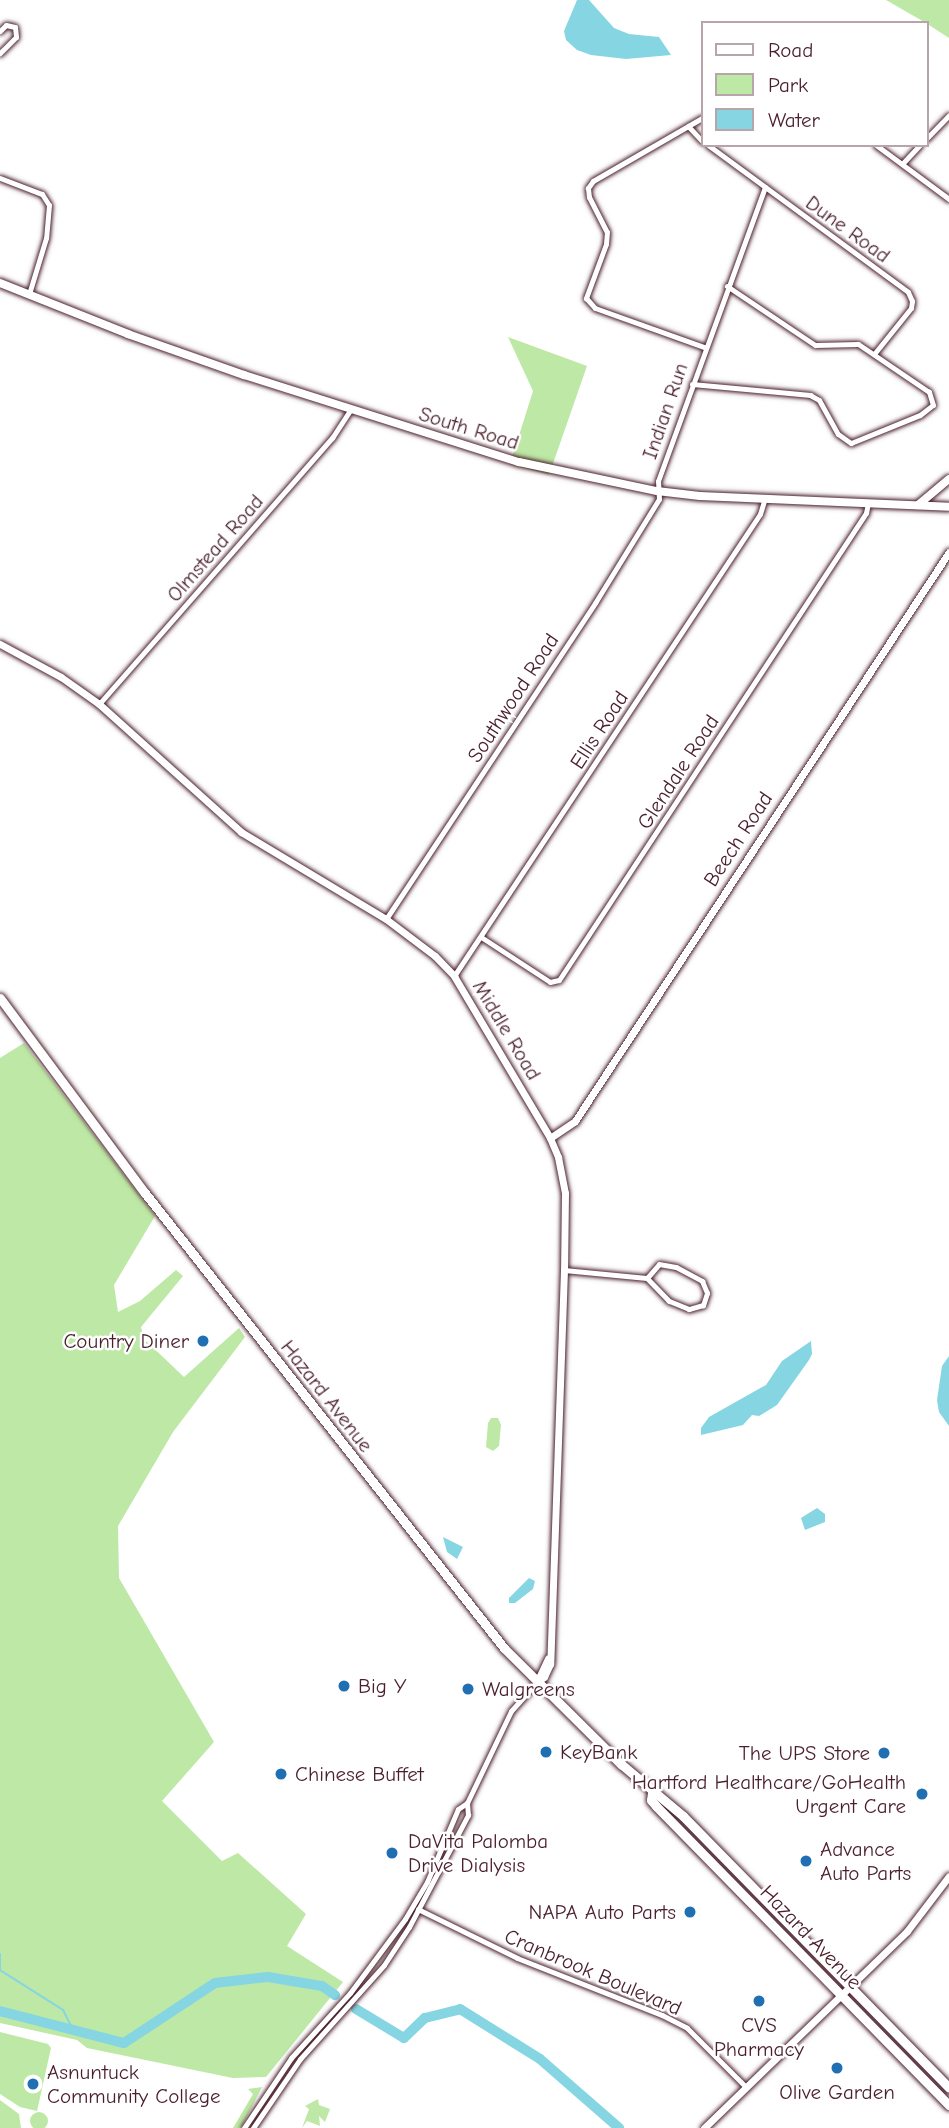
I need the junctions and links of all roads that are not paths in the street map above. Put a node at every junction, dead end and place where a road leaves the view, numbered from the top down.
1 (0, 31) edge
2 (0, 53) edge
3 (949, 115) edge
4 (701, 119) edge
5 (688, 126) junction
6 (928, 137) edge
7 (701, 140) edge
8 (711, 147) edge
9 (879, 147) edge
10 (918, 147) edge
11 (902, 164) junction
12 (0, 178) edge
13 (765, 187) junction
14 (949, 199) edge
15 (0, 283) edge
16 (727, 286) junction
17 (29, 294) junction
18 (704, 347) junction
19 (874, 354) junction
20 (692, 384) junction
21 (351, 409) junction
22 (949, 479) edge
23 (657, 491) junction
24 (765, 498) junction
25 (868, 503) junction
26 (918, 505) junction
27 (949, 507) edge
28 (949, 552) edge
29 (0, 644) edge
30 (99, 704) junction
31 (386, 919) junction
32 (481, 937) junction
33 (454, 976) junction
34 (0, 998) edge
35 (550, 1138) junction
36 (564, 1270) junction
37 (648, 1278) junction
38 (537, 1682) junction
39 (652, 1794) junction
40 (467, 1803) junction
41 (703, 1853) junction
42 (729, 1862) junction
43 (949, 1877) edge
44 (412, 1906) junction
45 (420, 1910) junction
46 (364, 1976) junction
47 (369, 1981) junction
48 (850, 1986) junction
49 (842, 1994) junction
50 (273, 2082) junction
51 (280, 2086) junction
52 (746, 2087) junction
53 (949, 2088) edge
54 (949, 2105) edge
55 (244, 2128) edge
56 (253, 2128) edge
57 (704, 2128) edge

1 - 2 street
3 - 6 street
4 - 5 street, Indian Run
5 - 7 street
5 - 18 street, Indian Run
8 - 13 street, Dune Road
9 - 11 street
10 - 11 street
11 - 14 street
12 - 17 street
13 - 16 street
13 - 19 street, Dune Road
15 - 17 main road, South Road
16 - 18 street
16 - 19 street
17 - 21 main road, South Road
18 - 20 street, Indian Run
19 - 20 street
20 - 23 street, Indian Run
21 - 23 main road, South Road
21 - 30 street, Olmstead Road
22 - 26 main road
23 - 24 main road, South Road
23 - 31 street, Southwood Road
24 - 25 main road, South Road
24 - 32 street, Ellis Road
25 - 26 main road, South Road
25 - 32 street, Glendale Road
26 - 27 main road, South Road
28 - 35 street, Beech Road
29 - 30 street, Middle Road
30 - 31 street, Middle Road
31 - 33 street, Middle Road
32 - 33 street, Ellis Road
33 - 35 street, Middle Road
34 - 38 main road, Hazard Avenue
35 - 36 street, Middle Road
36 - 37 street
36 - 38 street, Middle Road
37 - 37 street
38 - 39 main road, Hazard Avenue
38 - 40 street
39 - 41 main road, Hazard Avenue
39 - 42 main road, Hazard Avenue
40 - 44 street
40 - 45 street
41 - 42 main road
41 - 49 main road, Hazard Avenue
42 - 48 main road, Hazard Avenue
43 - 48 street
44 - 45 street, Cranbrook Boulevard
44 - 46 street
45 - 47 street
45 - 52 street, Cranbrook Boulevard
46 - 47 street
46 - 50 street
47 - 51 street
48 - 49 street
48 - 53 main road, Hazard Avenue
49 - 52 street
49 - 54 main road, Hazard Avenue
50 - 51 street
50 - 55 street
51 - 56 street
52 - 57 street

